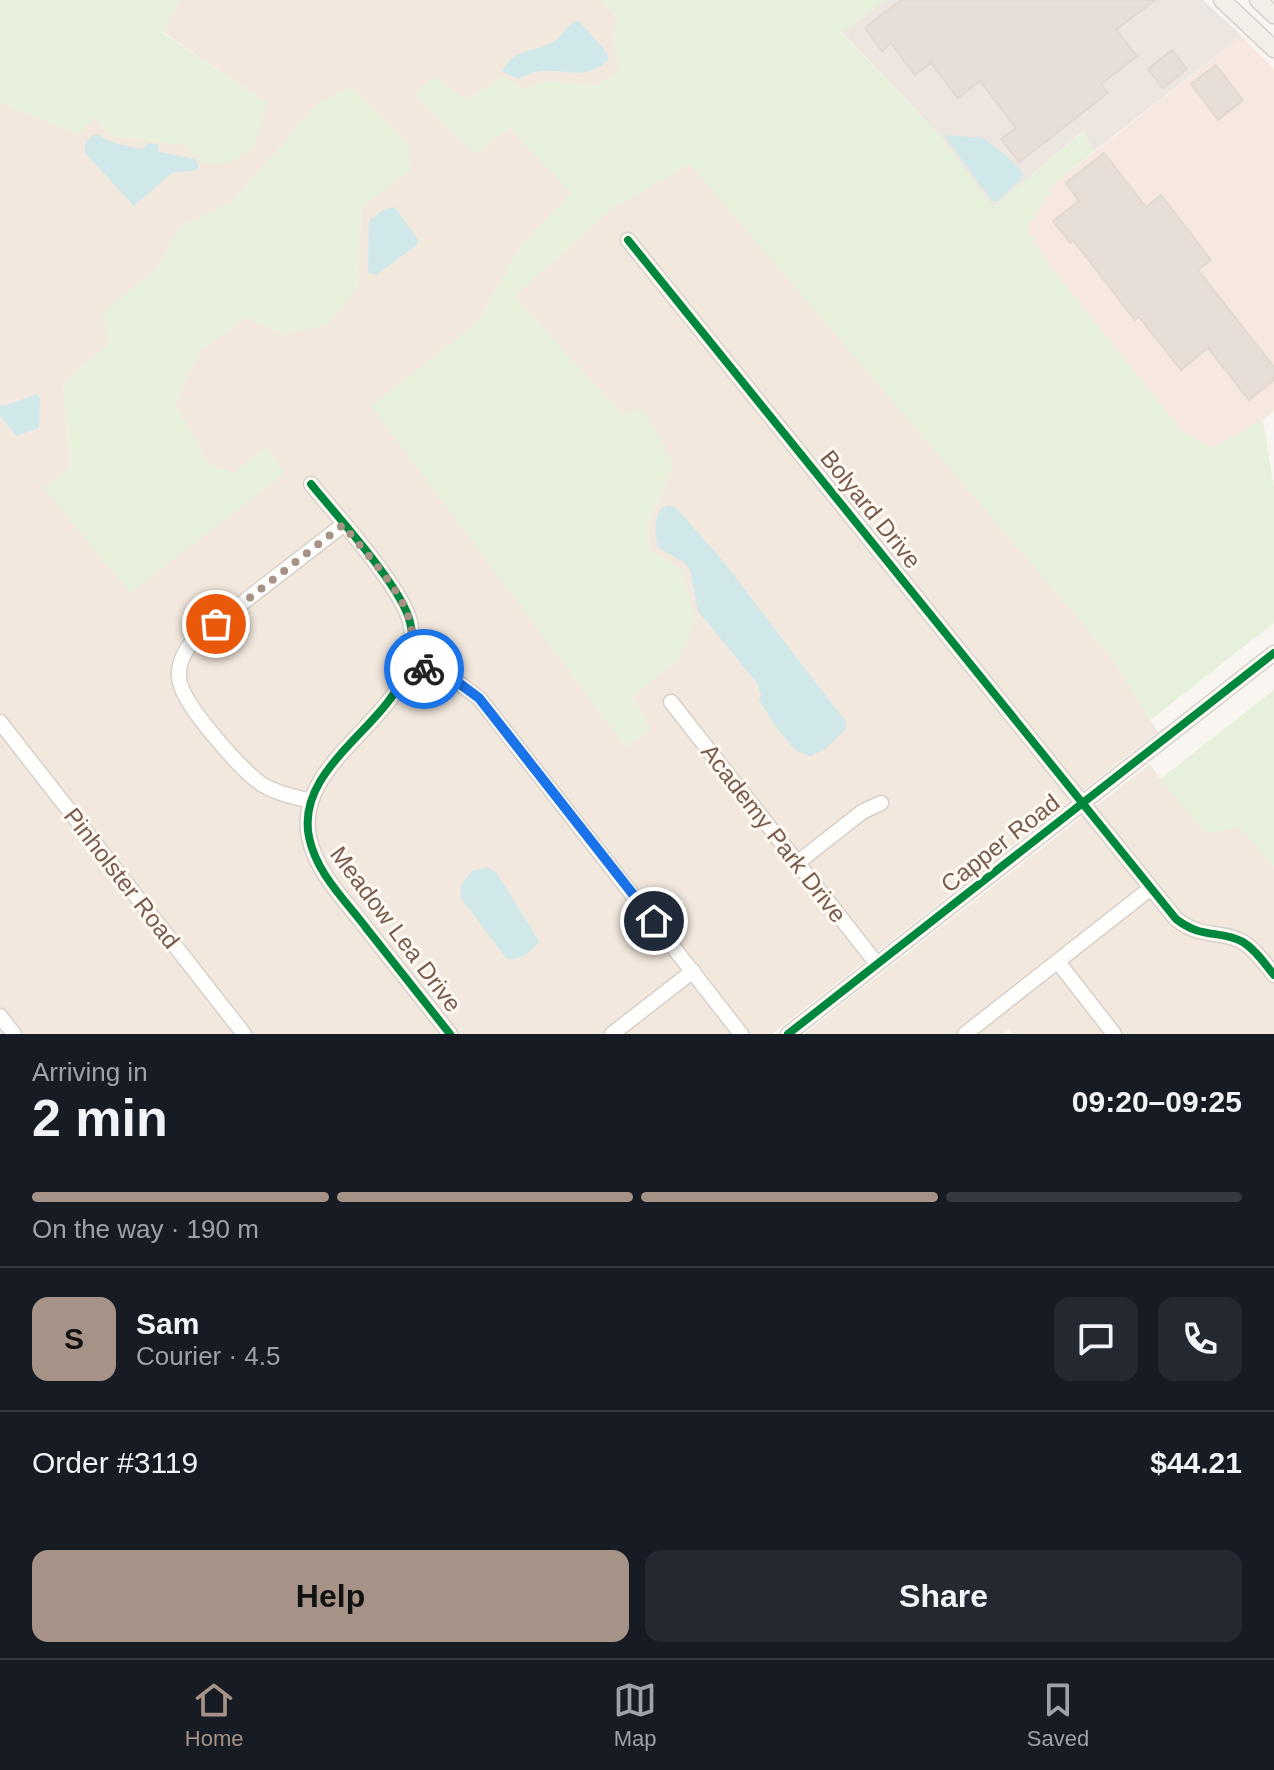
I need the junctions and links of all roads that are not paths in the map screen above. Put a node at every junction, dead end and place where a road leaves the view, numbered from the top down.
1 (1222, 0) edge
2 (1258, 0) edge
3 (1274, 15) edge
4 (1274, 49) edge
5 (628, 240) dead end
6 (311, 484) dead end
7 (343, 525) junction
8 (1274, 653) edge
9 (409, 665) junction
10 (671, 702) dead end
11 (0, 722) edge
12 (311, 801) junction
13 (881, 803) dead end
14 (1082, 803) junction
15 (797, 863) junction
16 (1151, 888) junction
17 (1058, 962) junction
18 (877, 964) junction
19 (693, 971) junction
20 (1274, 975) edge
21 (0, 1016) edge
22 (14, 1034) edge
23 (244, 1034) edge
24 (450, 1034) edge
25 (612, 1034) edge
26 (741, 1034) edge
27 (788, 1034) edge
28 (965, 1034) edge
29 (1114, 1034) edge

1 - 4 main road
2 - 3 main road
5 - 14 street, Bolyard Drive
6 - 7 street
7 - 9 street
7 - 12 street
8 - 14 street, Capper Road
9 - 12 street
9 - 19 street
10 - 15 street, Academy Park Drive
11 - 23 street, Pinholster Road
12 - 24 street, Meadow Lea Drive
13 - 15 street
14 - 16 street, Bolyard Drive
14 - 18 street, Capper Road
15 - 18 street, Academy Park Drive
16 - 17 street
16 - 20 street, Bolyard Drive
17 - 28 street
17 - 29 street
18 - 27 street, Capper Road
19 - 25 street
19 - 26 street
21 - 22 street

